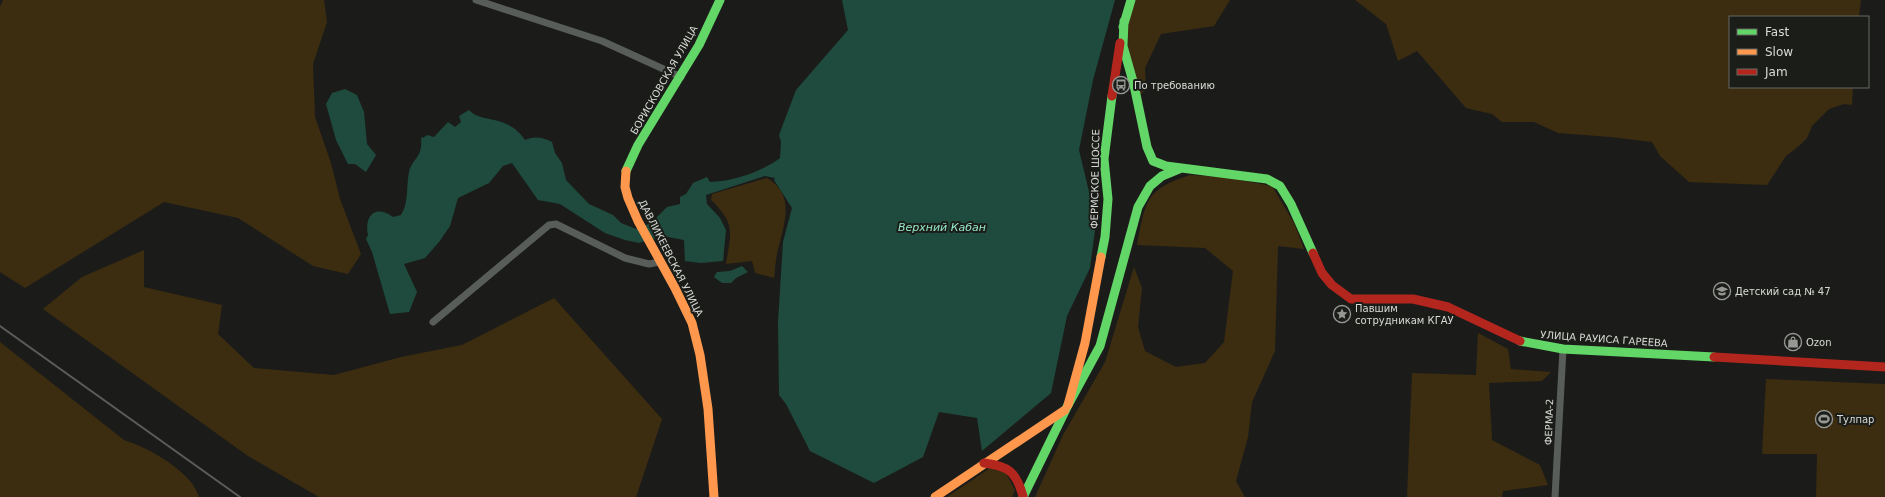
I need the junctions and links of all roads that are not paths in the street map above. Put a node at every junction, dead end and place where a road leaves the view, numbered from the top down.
1 (476, 0) edge
2 (720, 0) edge
3 (1131, 0) edge
4 (1124, 21) junction
5 (681, 77) junction
6 (1181, 168) junction
7 (626, 172) joint
8 (660, 262) junction
9 (433, 322) dead end
10 (1563, 349) junction
11 (1885, 367) edge
12 (1066, 408) junction
13 (984, 463) junction
14 (1023, 496) edge
15 (714, 497) edge
16 (935, 497) edge
17 (1555, 497) edge

1 - 5 street
2 - 5 street, БОРИСКОВСКАЯ УЛИЦА
3 - 4 street, ФЕРМСКОЕ ШОССЕ
4 - 6 street, УЛИЦА РАУИСА ГАРЕЕВА
4 - 12 street, ФЕРМСКОЕ ШОССЕ
5 - 7 street, БОРИСКОВСКАЯ УЛИЦА
6 - 10 street, УЛИЦА РАУИСА ГАРЕЕВА
6 - 12 street, ФЕРМСКОЕ ШОССЕ
7 - 8 street, ДАВЛИКЕЕВСКАЯ УЛИЦА
8 - 9 street
8 - 15 street, ДАВЛИКЕЕВСКАЯ УЛИЦА
10 - 11 street, УЛИЦА РАУИСА ГАРЕЕВА
10 - 17 street, ФЕРМА-2
12 - 13 street, ФЕРМСКОЕ ШОССЕ
12 - 14 street, ФЕРМСКОЕ ШОССЕ
13 - 14 street
13 - 16 street, ФЕРМСКОЕ ШОССЕ

